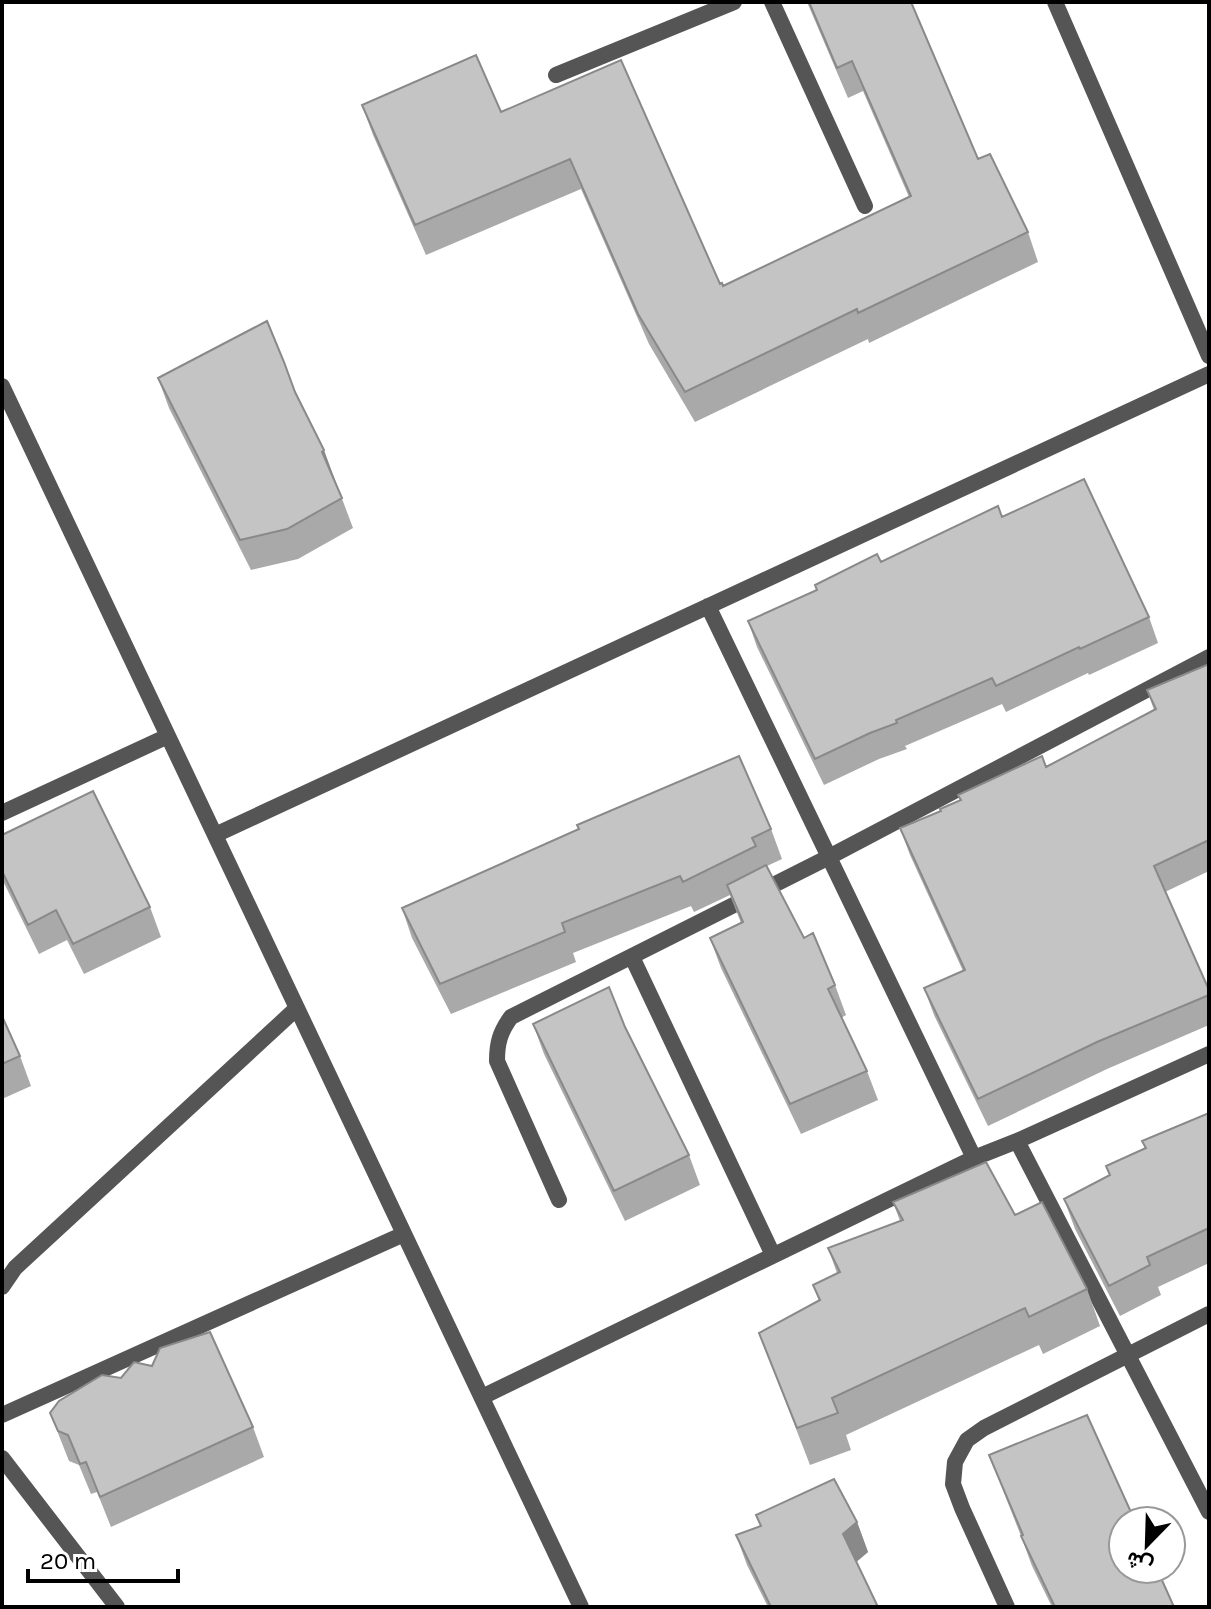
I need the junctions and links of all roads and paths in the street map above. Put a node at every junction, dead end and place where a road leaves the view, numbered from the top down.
1 (734, 2) edge
2 (772, 2) edge
3 (1055, 2) edge
4 (556, 75) dead end
5 (865, 206) dead end
6 (1209, 356) edge
7 (1209, 374) edge
8 (2, 386) edge
9 (708, 606) junction
10 (1209, 657) edge
11 (168, 736) junction
12 (2, 813) edge
13 (215, 835) junction
14 (829, 857) junction
15 (632, 957) junction
16 (297, 1008) junction
17 (1209, 1054) edge
18 (1017, 1141) junction
19 (974, 1158) junction
20 (559, 1200) dead end
21 (404, 1234) junction
22 (773, 1255) junction
23 (2, 1287) edge
24 (1209, 1314) edge
25 (1127, 1354) junction
26 (2, 1396) edge
27 (482, 1397) junction
28 (5, 1414) edge
29 (2, 1458) edge
30 (1209, 1512) edge
31 (117, 1607) edge
32 (581, 1607) edge
33 (1007, 1607) edge

1 - 4 street
2 - 5 street
3 - 6 street
7 - 9 street
8 - 11 street
9 - 13 street
9 - 14 street
10 - 14 street
11 - 12 street
11 - 13 street
13 - 16 street
14 - 15 street
14 - 19 street
15 - 20 street
15 - 22 street
16 - 21 street
16 - 23 street
17 - 18 street
18 - 19 street
18 - 25 street
19 - 22 street
21 - 27 street
21 - 28 street
22 - 27 street
24 - 25 street
25 - 30 street
25 - 33 street
26 - 28 street
27 - 32 street
29 - 31 street

